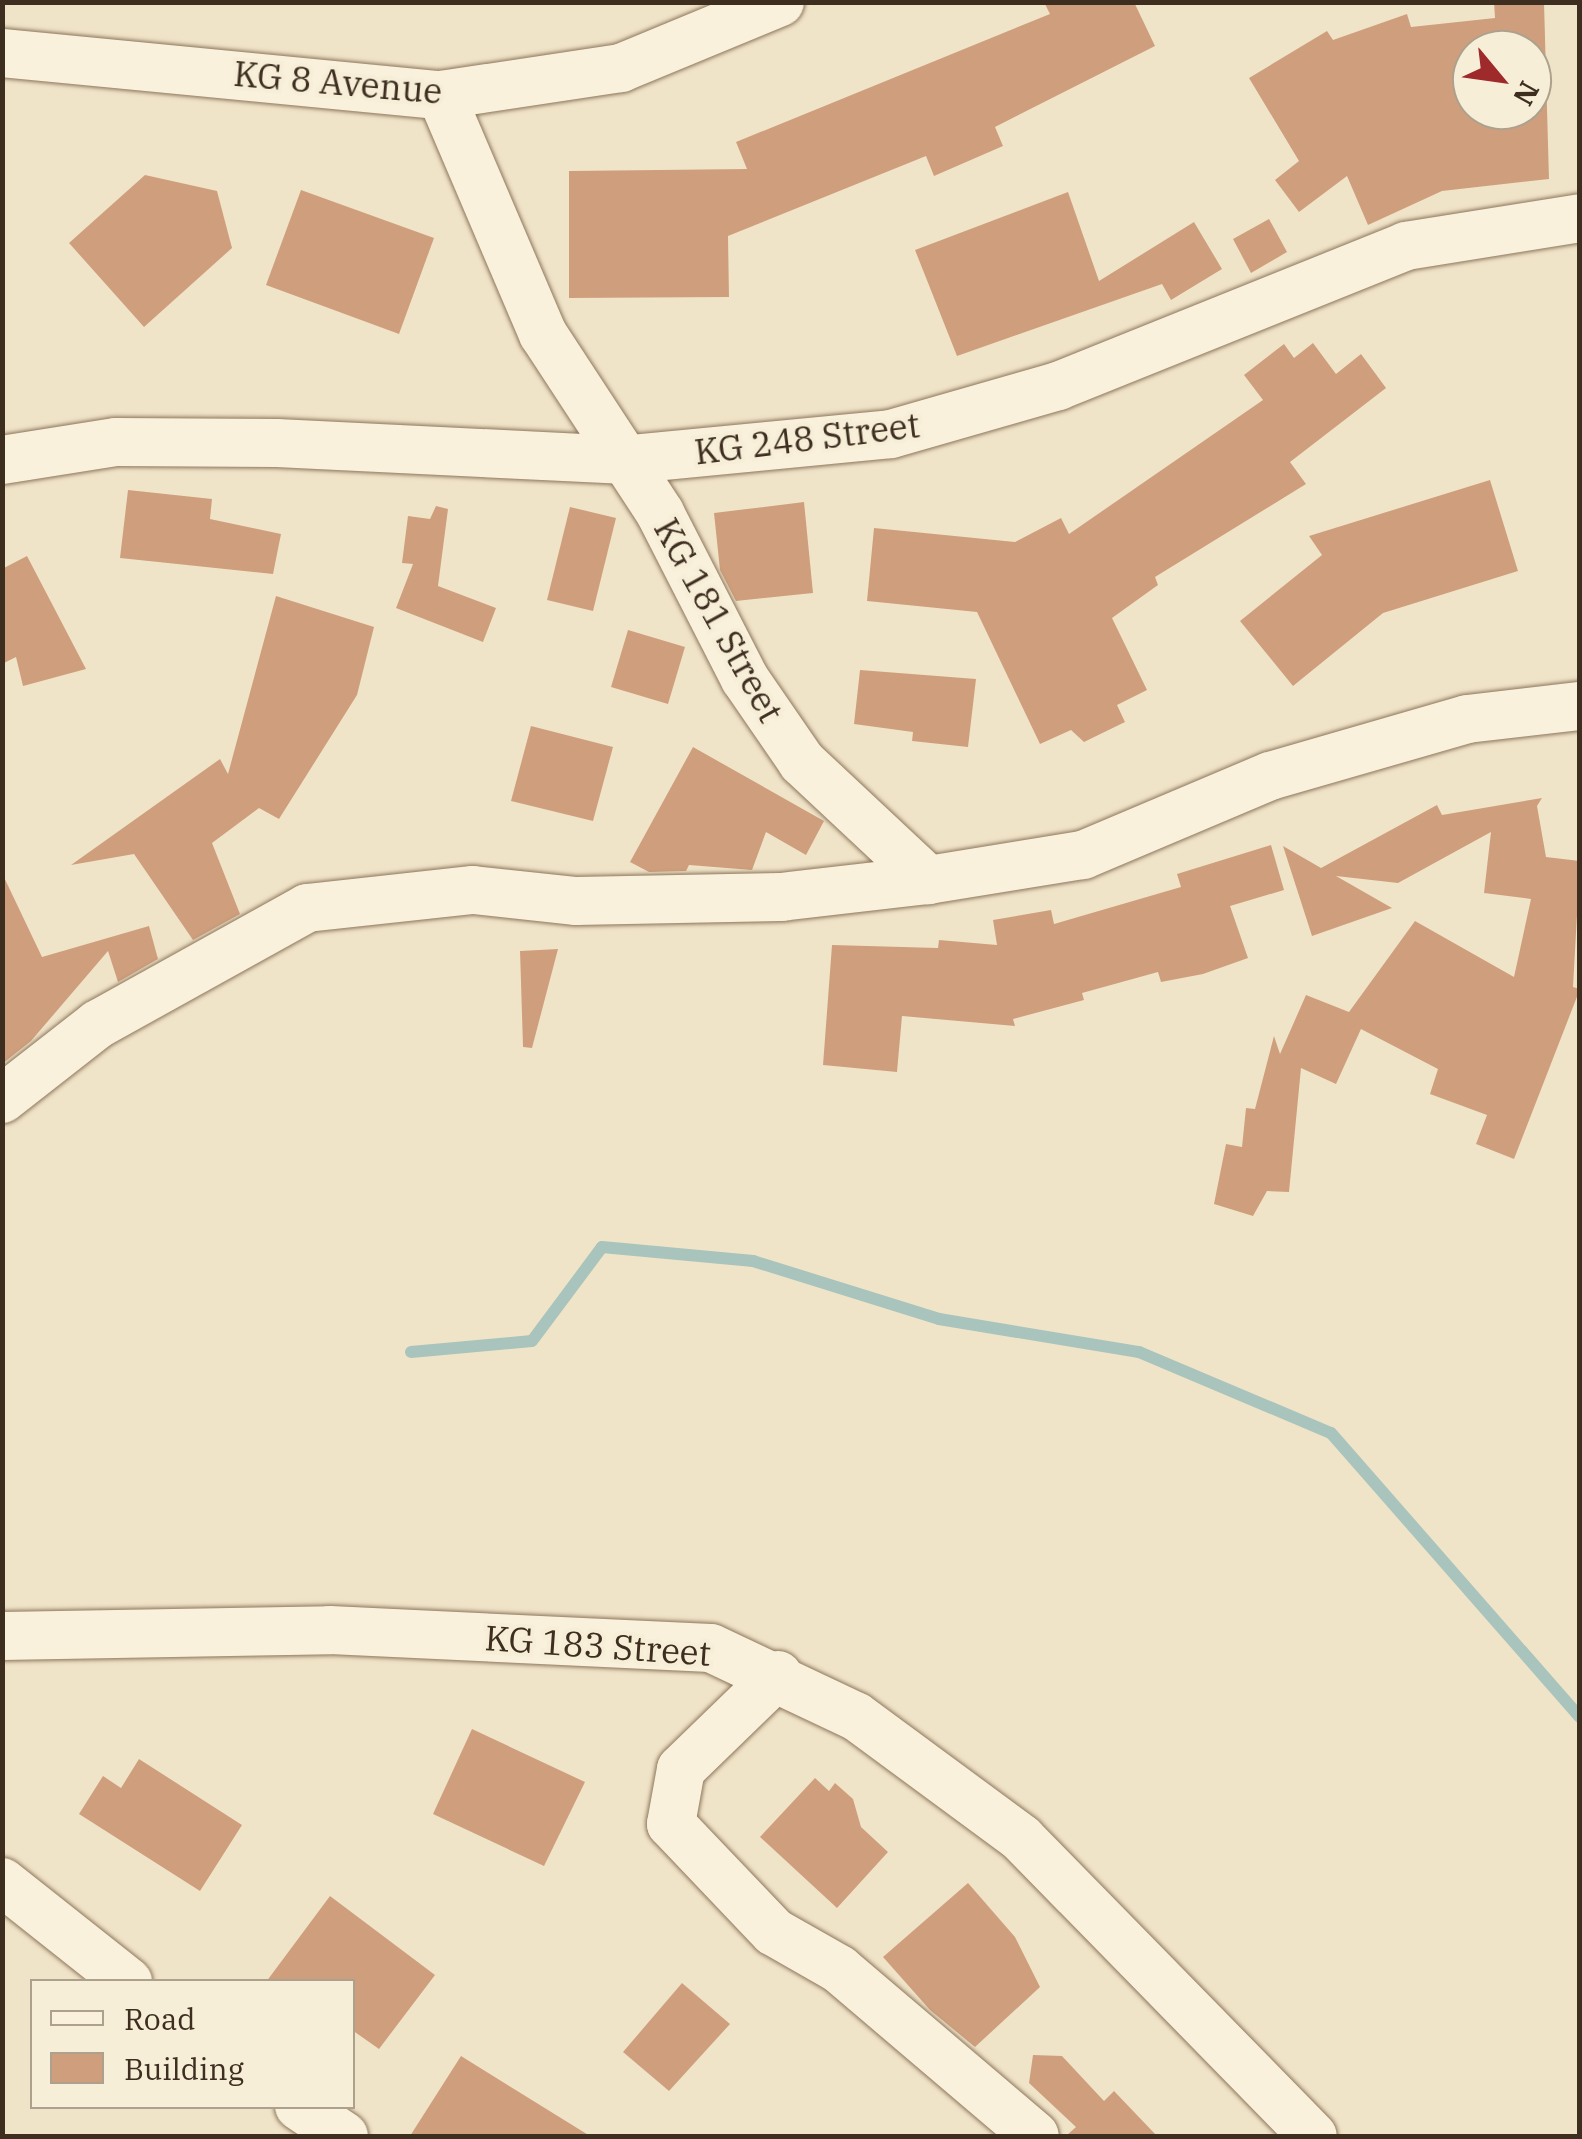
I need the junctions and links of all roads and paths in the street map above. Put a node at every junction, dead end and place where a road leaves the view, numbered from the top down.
1 (780, 2) edge
2 (2, 53) edge
3 (441, 95) junction
4 (1580, 218) edge
5 (2, 460) edge
6 (622, 460) junction
7 (1580, 706) edge
8 (928, 880) junction
9 (2, 1099) edge
10 (2, 1636) edge
11 (778, 1674) junction
12 (2, 1882) edge
13 (124, 1979) edge
14 (303, 2109) edge
15 (344, 2136) edge
16 (1035, 2136) edge
17 (1313, 2136) edge

1 - 3 street, KG 8 Avenue
2 - 3 street, KG 8 Avenue
3 - 6 street, KG 181 Street
4 - 6 street, KG 248 Street
5 - 6 street, KG 248 Street
6 - 8 street, KG 181 Street
7 - 8 street
8 - 9 street
10 - 11 street, KG 183 Street
11 - 16 street
11 - 17 street, KG 183 Street
12 - 13 street
14 - 15 street

